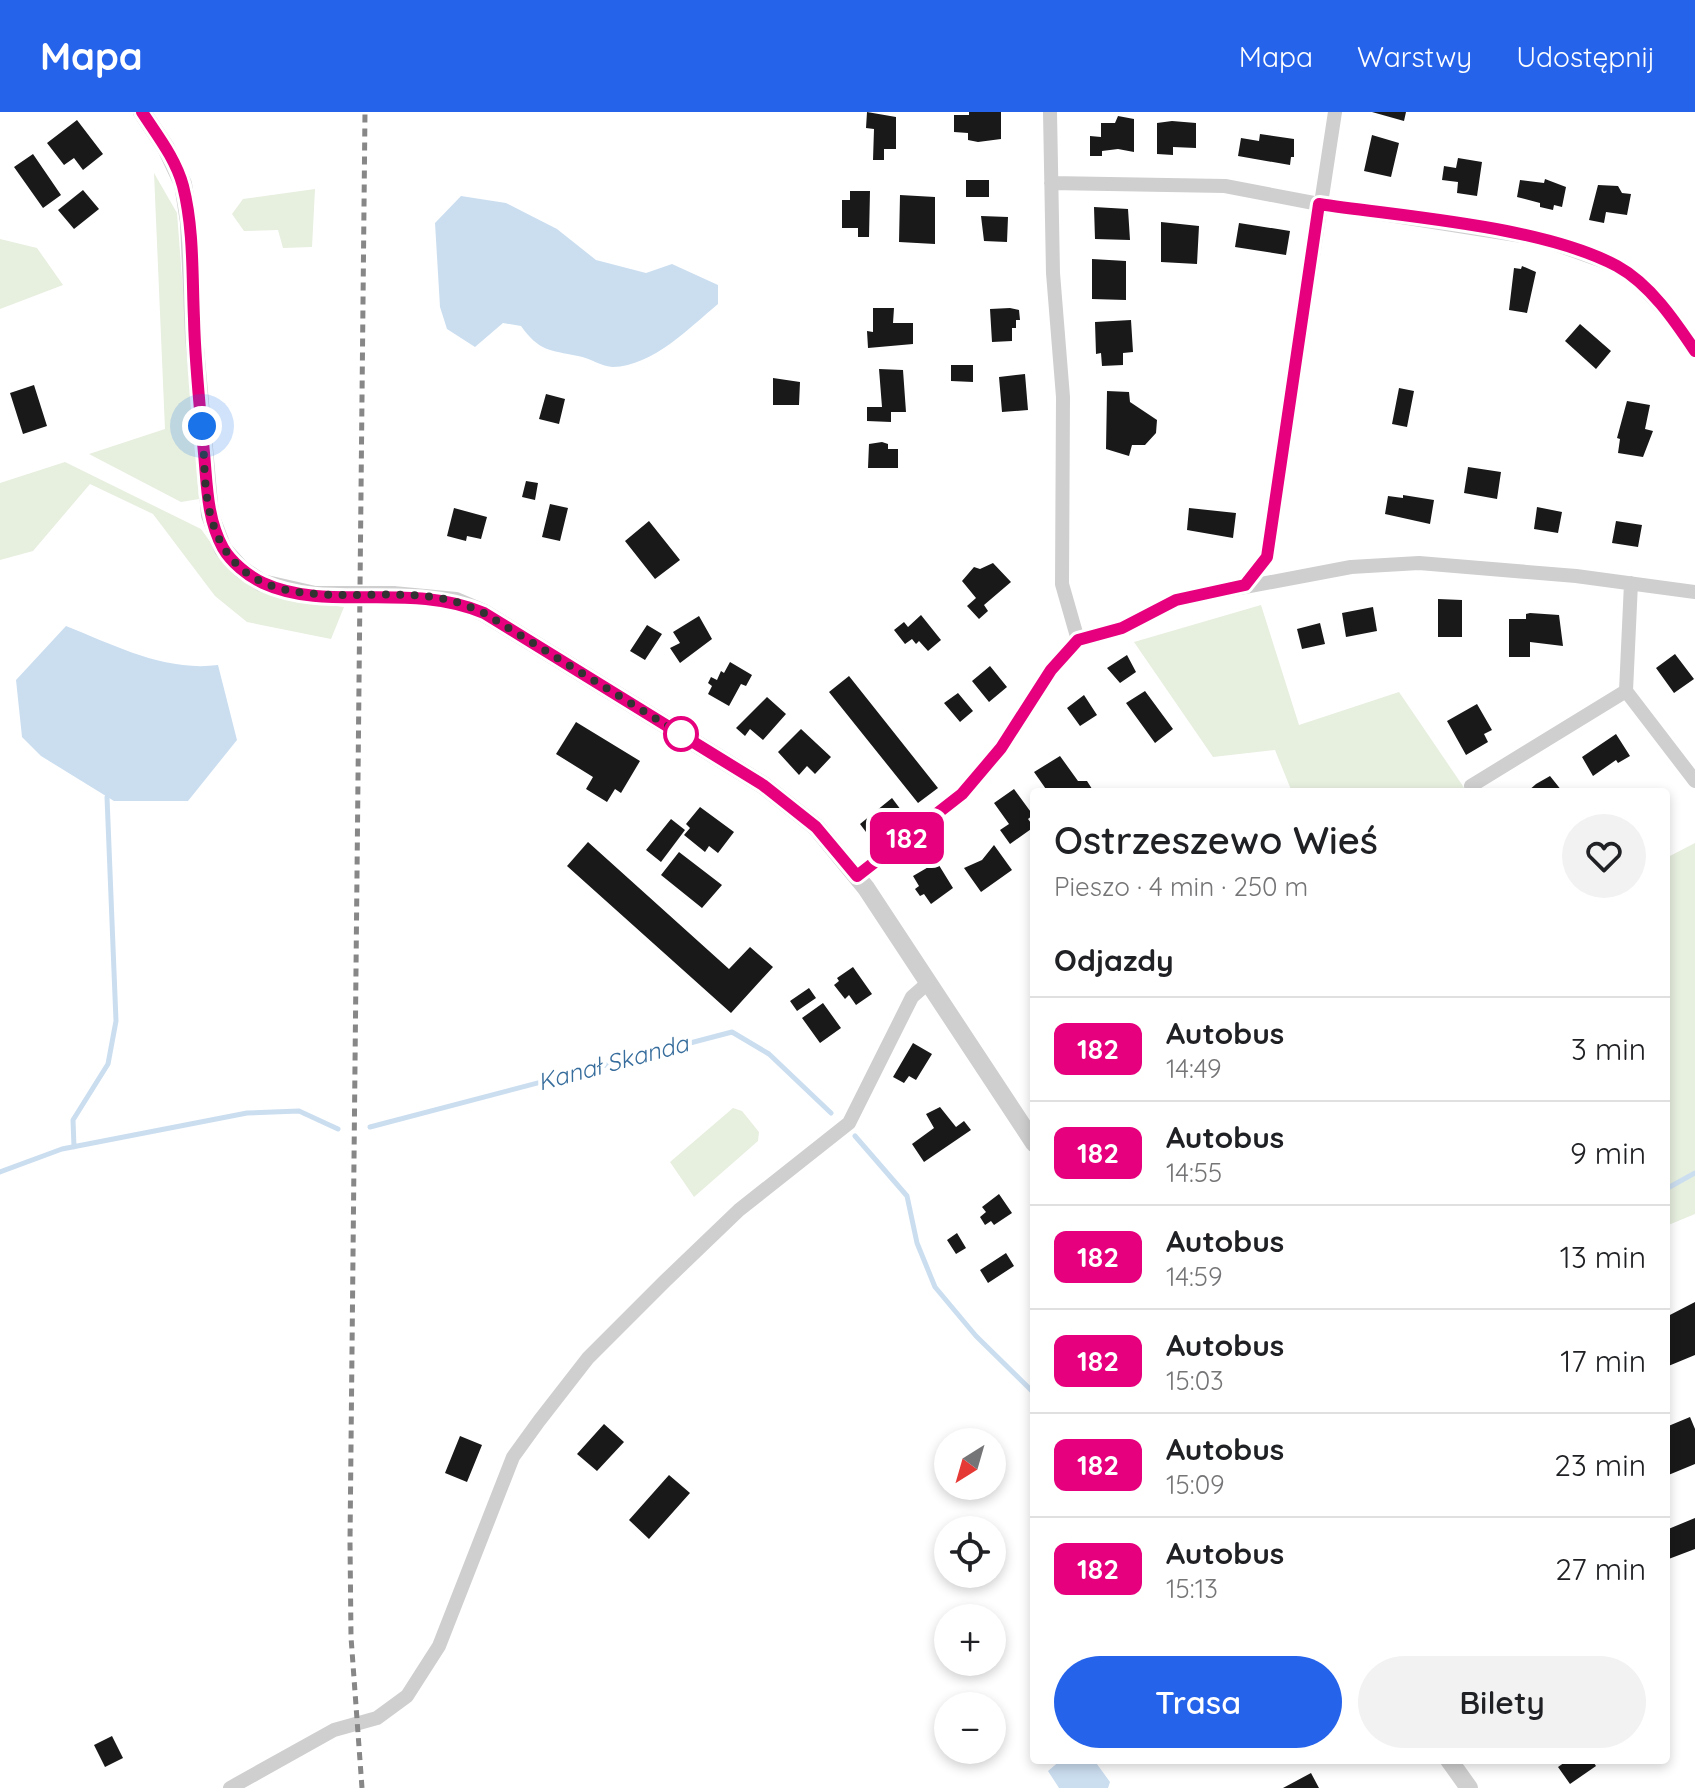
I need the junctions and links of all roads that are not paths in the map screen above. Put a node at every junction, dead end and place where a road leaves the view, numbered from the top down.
1 (142, 112) edge
2 (1050, 112) edge
3 (1335, 112) edge
4 (1051, 183) junction
5 (1319, 204) junction
6 (1695, 351) edge
7 (1631, 583) junction
8 (1245, 585) junction
9 (1695, 592) edge
10 (1078, 640) junction
11 (1626, 691) junction
12 (1695, 781) edge
13 (1471, 786) dead end
14 (857, 876) junction
15 (929, 982) junction
16 (1030, 1137) edge
17 (1452, 1764) edge
18 (230, 1788) edge
19 (1469, 1788) edge

1 - 14 street, bridge
2 - 4 street
3 - 5 street
4 - 5 street
4 - 10 street
5 - 6 street
5 - 8 street
7 - 8 street
7 - 9 street
7 - 11 street
8 - 10 street
10 - 14 street
11 - 12 street
11 - 13 street
14 - 15 street
15 - 16 street
15 - 18 street
17 - 19 street

